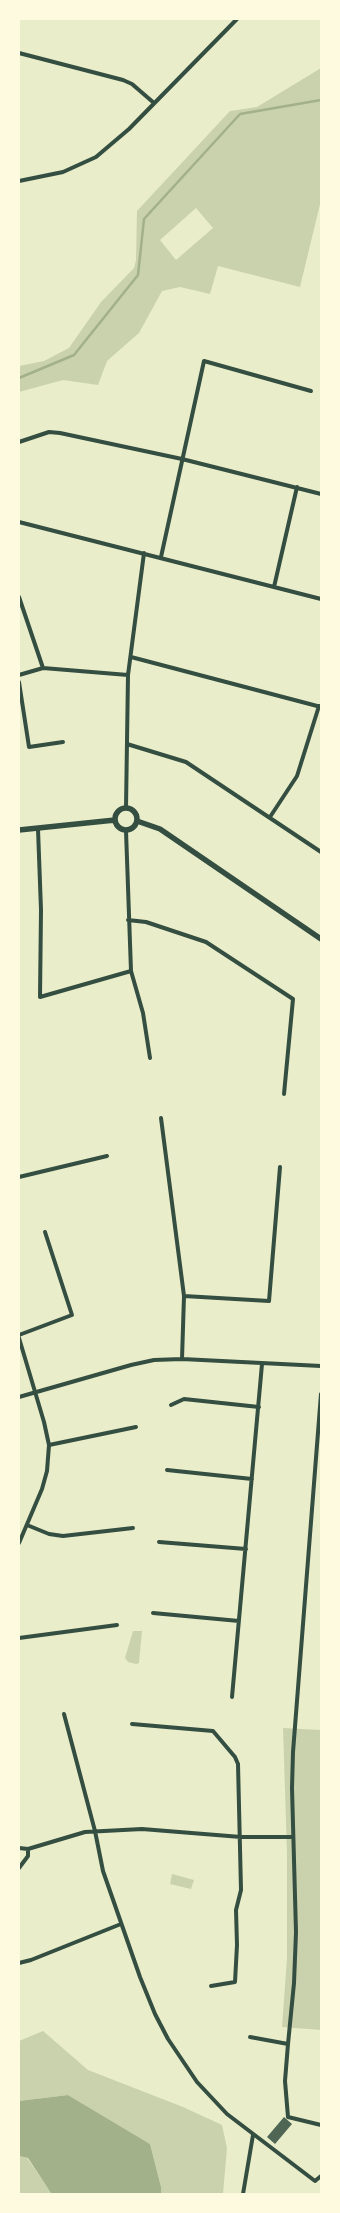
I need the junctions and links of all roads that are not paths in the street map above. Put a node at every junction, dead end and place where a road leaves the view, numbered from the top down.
1 (237, 19) edge
2 (19, 53) edge
3 (154, 103) junction
4 (19, 181) edge
5 (311, 391) dead end
6 (19, 442) edge
7 (182, 459) junction
8 (297, 487) junction
9 (321, 494) edge
10 (19, 522) edge
11 (144, 553) junction
12 (161, 557) junction
13 (274, 587) junction
14 (19, 597) edge
15 (321, 599) edge
16 (131, 657) junction
17 (43, 668) junction
18 (19, 675) edge
19 (128, 675) junction
20 (19, 682) edge
21 (320, 706) edge
22 (64, 742) dead end
23 (127, 744) junction
24 (126, 808) junction
25 (270, 817) junction
26 (115, 820) junction
27 (137, 821) junction
28 (38, 829) junction
29 (19, 830) edge
30 (126, 831) junction
31 (321, 852) edge
32 (128, 920) junction
33 (321, 939) edge
34 (131, 971) junction
35 (150, 1058) dead end
36 (284, 1094) dead end
37 (161, 1118) dead end
38 (107, 1156) dead end
39 (280, 1167) dead end
40 (19, 1177) edge
41 (45, 1232) dead end
42 (184, 1296) junction
43 (19, 1335) edge
44 (19, 1338) edge
45 (182, 1359) junction
46 (262, 1364) junction
47 (321, 1366) edge
48 (34, 1392) junction
49 (321, 1394) edge
50 (19, 1397) edge
51 (171, 1405) dead end
52 (259, 1407) junction
53 (136, 1427) dead end
54 (49, 1445) junction
55 (166, 1470) dead end
56 (252, 1479) junction
57 (28, 1525) junction
58 (133, 1528) dead end
59 (159, 1542) dead end
60 (19, 1543) edge
61 (246, 1549) junction
62 (153, 1614) dead end
63 (239, 1621) junction
64 (117, 1625) dead end
65 (19, 1638) edge
66 (232, 1697) dead end
67 (64, 1714) dead end
68 (132, 1724) dead end
69 (95, 1832) junction
70 (293, 1837) junction
71 (242, 1838) junction
72 (19, 1848) edge
73 (28, 1849) junction
74 (19, 1868) edge
75 (121, 1924) junction
76 (19, 1963) edge
77 (211, 1986) dead end
78 (250, 2037) dead end
79 (288, 2044) junction
80 (321, 2125) edge
81 (253, 2135) junction
82 (321, 2176) edge
83 (243, 2194) edge

1 - 3 street
2 - 3 street
3 - 4 street
5 - 7 street
6 - 7 street
7 - 8 street
7 - 12 street
8 - 9 street
8 - 13 street
10 - 11 street
11 - 12 street
11 - 16 street
12 - 13 street
13 - 15 street
14 - 17 street
16 - 19 street
16 - 21 street
17 - 18 street
17 - 19 street
19 - 23 street
20 - 22 street
21 - 25 street
23 - 24 street
23 - 25 street
24 - 26 street
24 - 27 street
25 - 31 street
26 - 28 street
26 - 30 street
27 - 30 street
27 - 33 street
28 - 29 street
28 - 34 street
30 - 32 street
32 - 34 street
32 - 36 street
34 - 35 street
37 - 42 street
38 - 40 street
39 - 42 street
41 - 43 street
42 - 45 street
44 - 48 street
45 - 46 street
45 - 48 street
46 - 47 street
46 - 52 street
48 - 50 street
48 - 54 street
49 - 70 street
51 - 52 street
52 - 56 street
53 - 54 street
54 - 57 street
55 - 56 street
56 - 61 street
57 - 58 street
57 - 60 street
59 - 61 street
61 - 63 street
62 - 63 street
63 - 66 street
64 - 65 street
67 - 69 street
68 - 71 street
69 - 71 street
69 - 73 street
69 - 75 street
70 - 71 street
70 - 79 street
71 - 77 street
72 - 73 street
73 - 74 street
75 - 76 street
75 - 81 street
78 - 79 street
79 - 80 street
81 - 82 street
81 - 83 street

